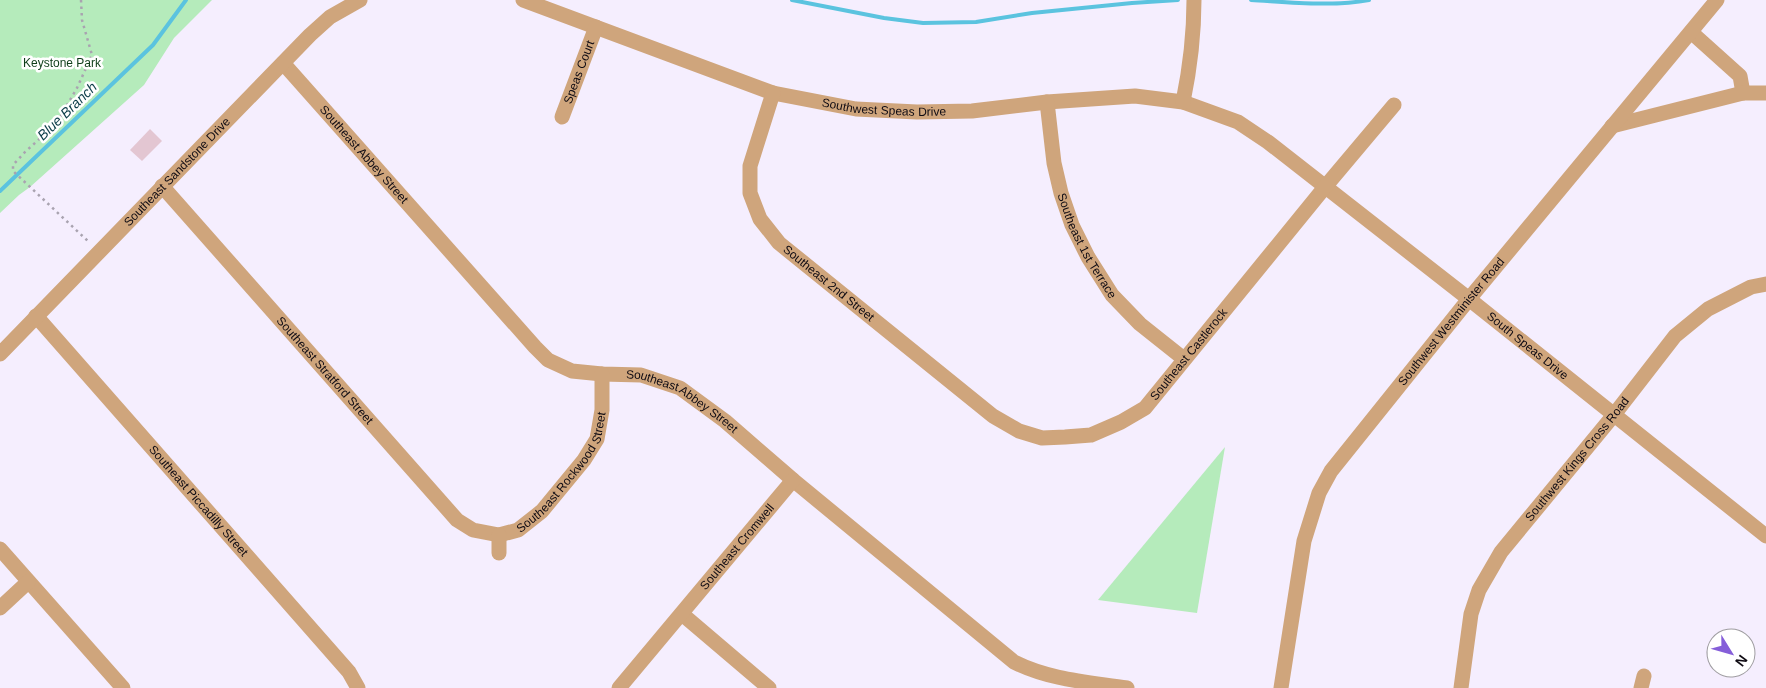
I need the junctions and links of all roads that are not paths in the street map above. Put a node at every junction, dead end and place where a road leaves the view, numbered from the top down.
1 (360, 0) edge
2 (523, 0) edge
3 (1194, 0) edge
4 (1717, 0) edge
5 (596, 27) junction
6 (1691, 32) junction
7 (283, 63) junction
8 (773, 93) junction
9 (1743, 93) junction
10 (1766, 94) edge
11 (1047, 102) junction
12 (1183, 102) junction
13 (1394, 105) dead end
14 (562, 117) dead end
15 (1612, 126) junction
16 (162, 186) junction
17 (1324, 187) junction
18 (1766, 284) edge
19 (1469, 299) junction
20 (36, 316) junction
21 (0, 354) edge
22 (1184, 359) junction
23 (602, 374) junction
24 (1613, 416) junction
25 (1007, 424) joint
26 (793, 480) junction
27 (499, 535) junction
28 (1766, 536) edge
29 (0, 549) edge
30 (499, 553) dead end
31 (28, 582) junction
32 (0, 608) edge
33 (682, 614) junction
34 (123, 688) edge
35 (358, 688) edge
36 (619, 688) edge
37 (769, 688) edge
38 (1127, 688) edge
39 (1281, 688) edge
40 (1461, 688) edge

1 - 7 street, Southeast Sandstone Drive
2 - 5 street, Southwest Speas Drive
3 - 12 street
4 - 6 street, Southwest Westminister Road
5 - 8 street, Southwest Speas Drive
5 - 14 street, Speas Court
6 - 9 street
6 - 15 street, Southwest Westminister Road
7 - 16 street, Southeast Sandstone Drive
7 - 23 street, Southeast Abbey Street
8 - 11 street, Southwest Speas Drive
8 - 25 street, Southeast 2nd Street
9 - 10 street
9 - 15 street
11 - 12 street, Southwest Speas Drive
11 - 22 street, Southeast 1st Terrace
12 - 17 street, South Speas Drive
13 - 17 street, Southeast Castlerock
15 - 19 street, Southwest Westminister Road
16 - 20 street, Southeast Sandstone Drive
16 - 27 street, Southeast Stratford Street
17 - 19 street, South Speas Drive
17 - 22 street, Southeast Castlerock
18 - 24 street, Southwest Kings Cross Road
19 - 24 street, South Speas Drive
19 - 39 street, Southwest Westminister Road
20 - 21 street, Southeast Sandstone Drive
20 - 35 street, Southeast Piccadilly Street
22 - 25 street, Southeast Castlerock
23 - 26 street, Southeast Abbey Street
23 - 27 street, Southeast Rockwood Street
24 - 28 street, South Speas Drive
24 - 40 street, Southwest Kings Cross Road
26 - 33 street, Southeast Cromwell
26 - 38 street, Southeast Abbey Street
27 - 30 street, Southeast Rockwood Street
29 - 31 street
31 - 32 street
31 - 34 street
33 - 36 street, Southeast Cromwell
33 - 37 street

